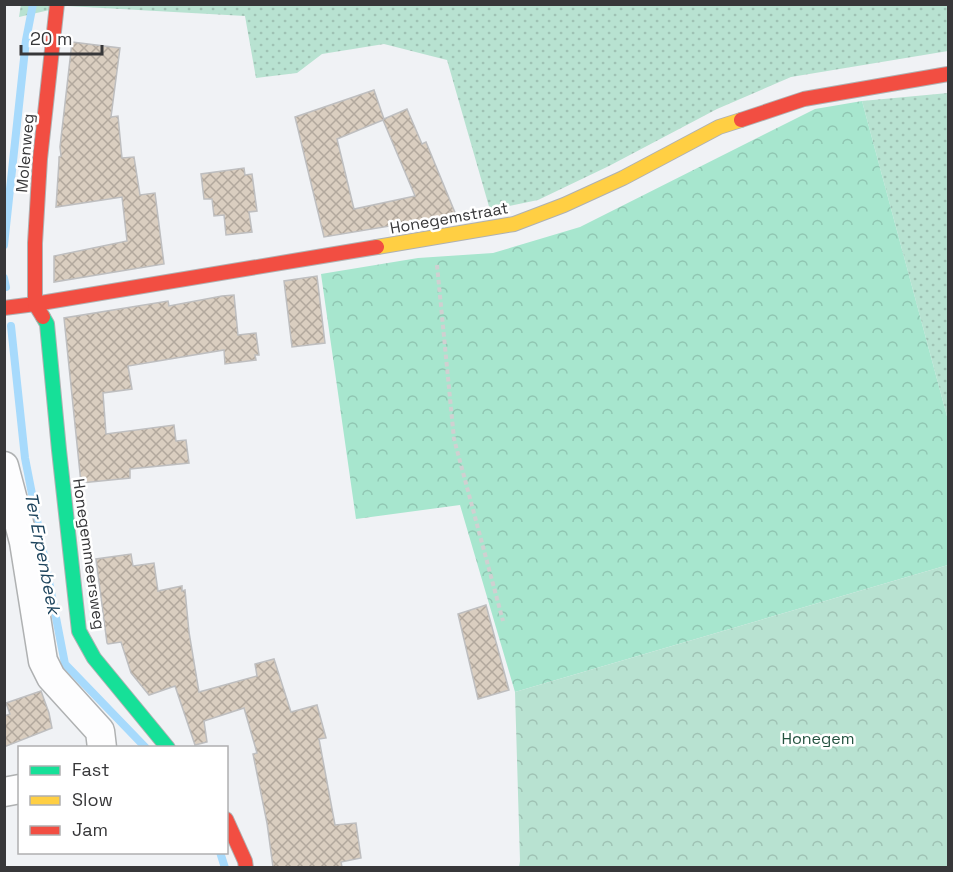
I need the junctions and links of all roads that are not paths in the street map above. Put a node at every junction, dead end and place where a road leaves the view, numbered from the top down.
1 (57, 4) edge
2 (948, 74) edge
3 (35, 304) junction
4 (4, 308) edge
5 (4, 466) edge
6 (102, 746) edge
7 (167, 746) edge
8 (228, 823) edge
9 (246, 867) edge

1 - 3 street, Molenweg
2 - 3 street, Honegemstraat
3 - 4 street, Honegemstraat
3 - 7 street, Honegemmeersweg
5 - 6 street
8 - 9 street

